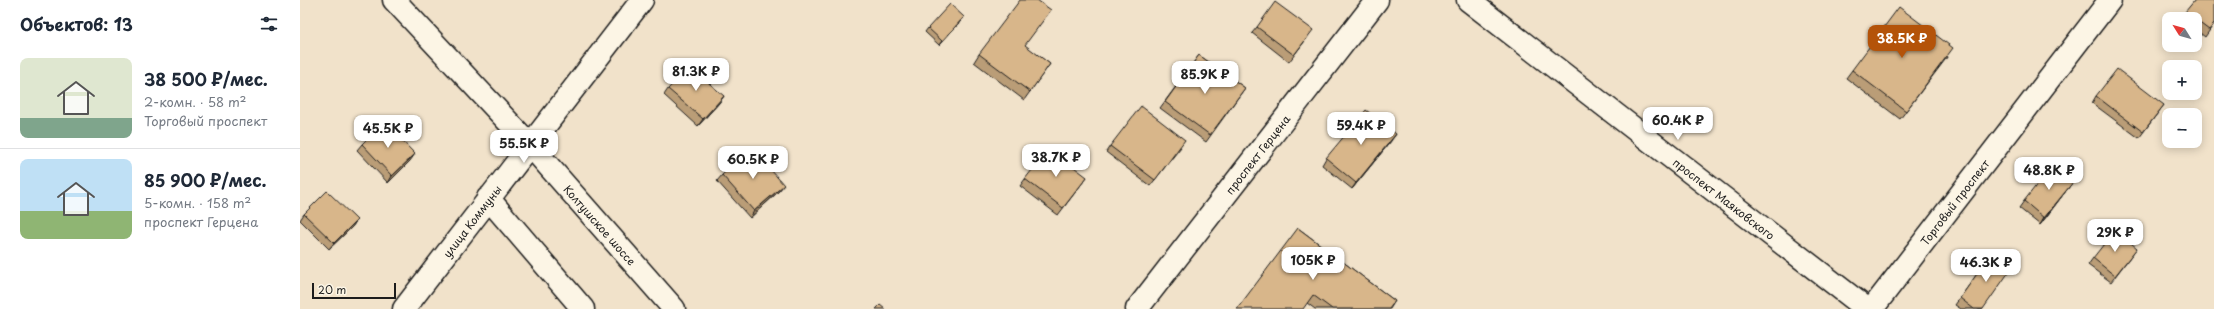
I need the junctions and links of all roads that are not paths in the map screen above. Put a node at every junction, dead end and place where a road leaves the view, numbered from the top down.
1 (394, 0) edge
2 (642, 0) edge
3 (1377, 0) edge
4 (1468, 0) edge
5 (2110, 0) edge
6 (530, 145) junction
7 (488, 198) junction
8 (404, 309) edge
9 (583, 309) edge
10 (674, 309) edge
11 (1137, 309) edge
12 (1867, 309) edge
13 (1872, 309) edge

1 - 6 street, Колтушское шоссе
2 - 6 street, улица Коммуны
3 - 11 street, проспект Герцена
4 - 12 street, проспект Маяковского
5 - 13 street, Торговый проспект
6 - 7 street, улица Коммуны
6 - 10 street, Колтушское шоссе
7 - 8 street, улица Коммуны
7 - 9 street

